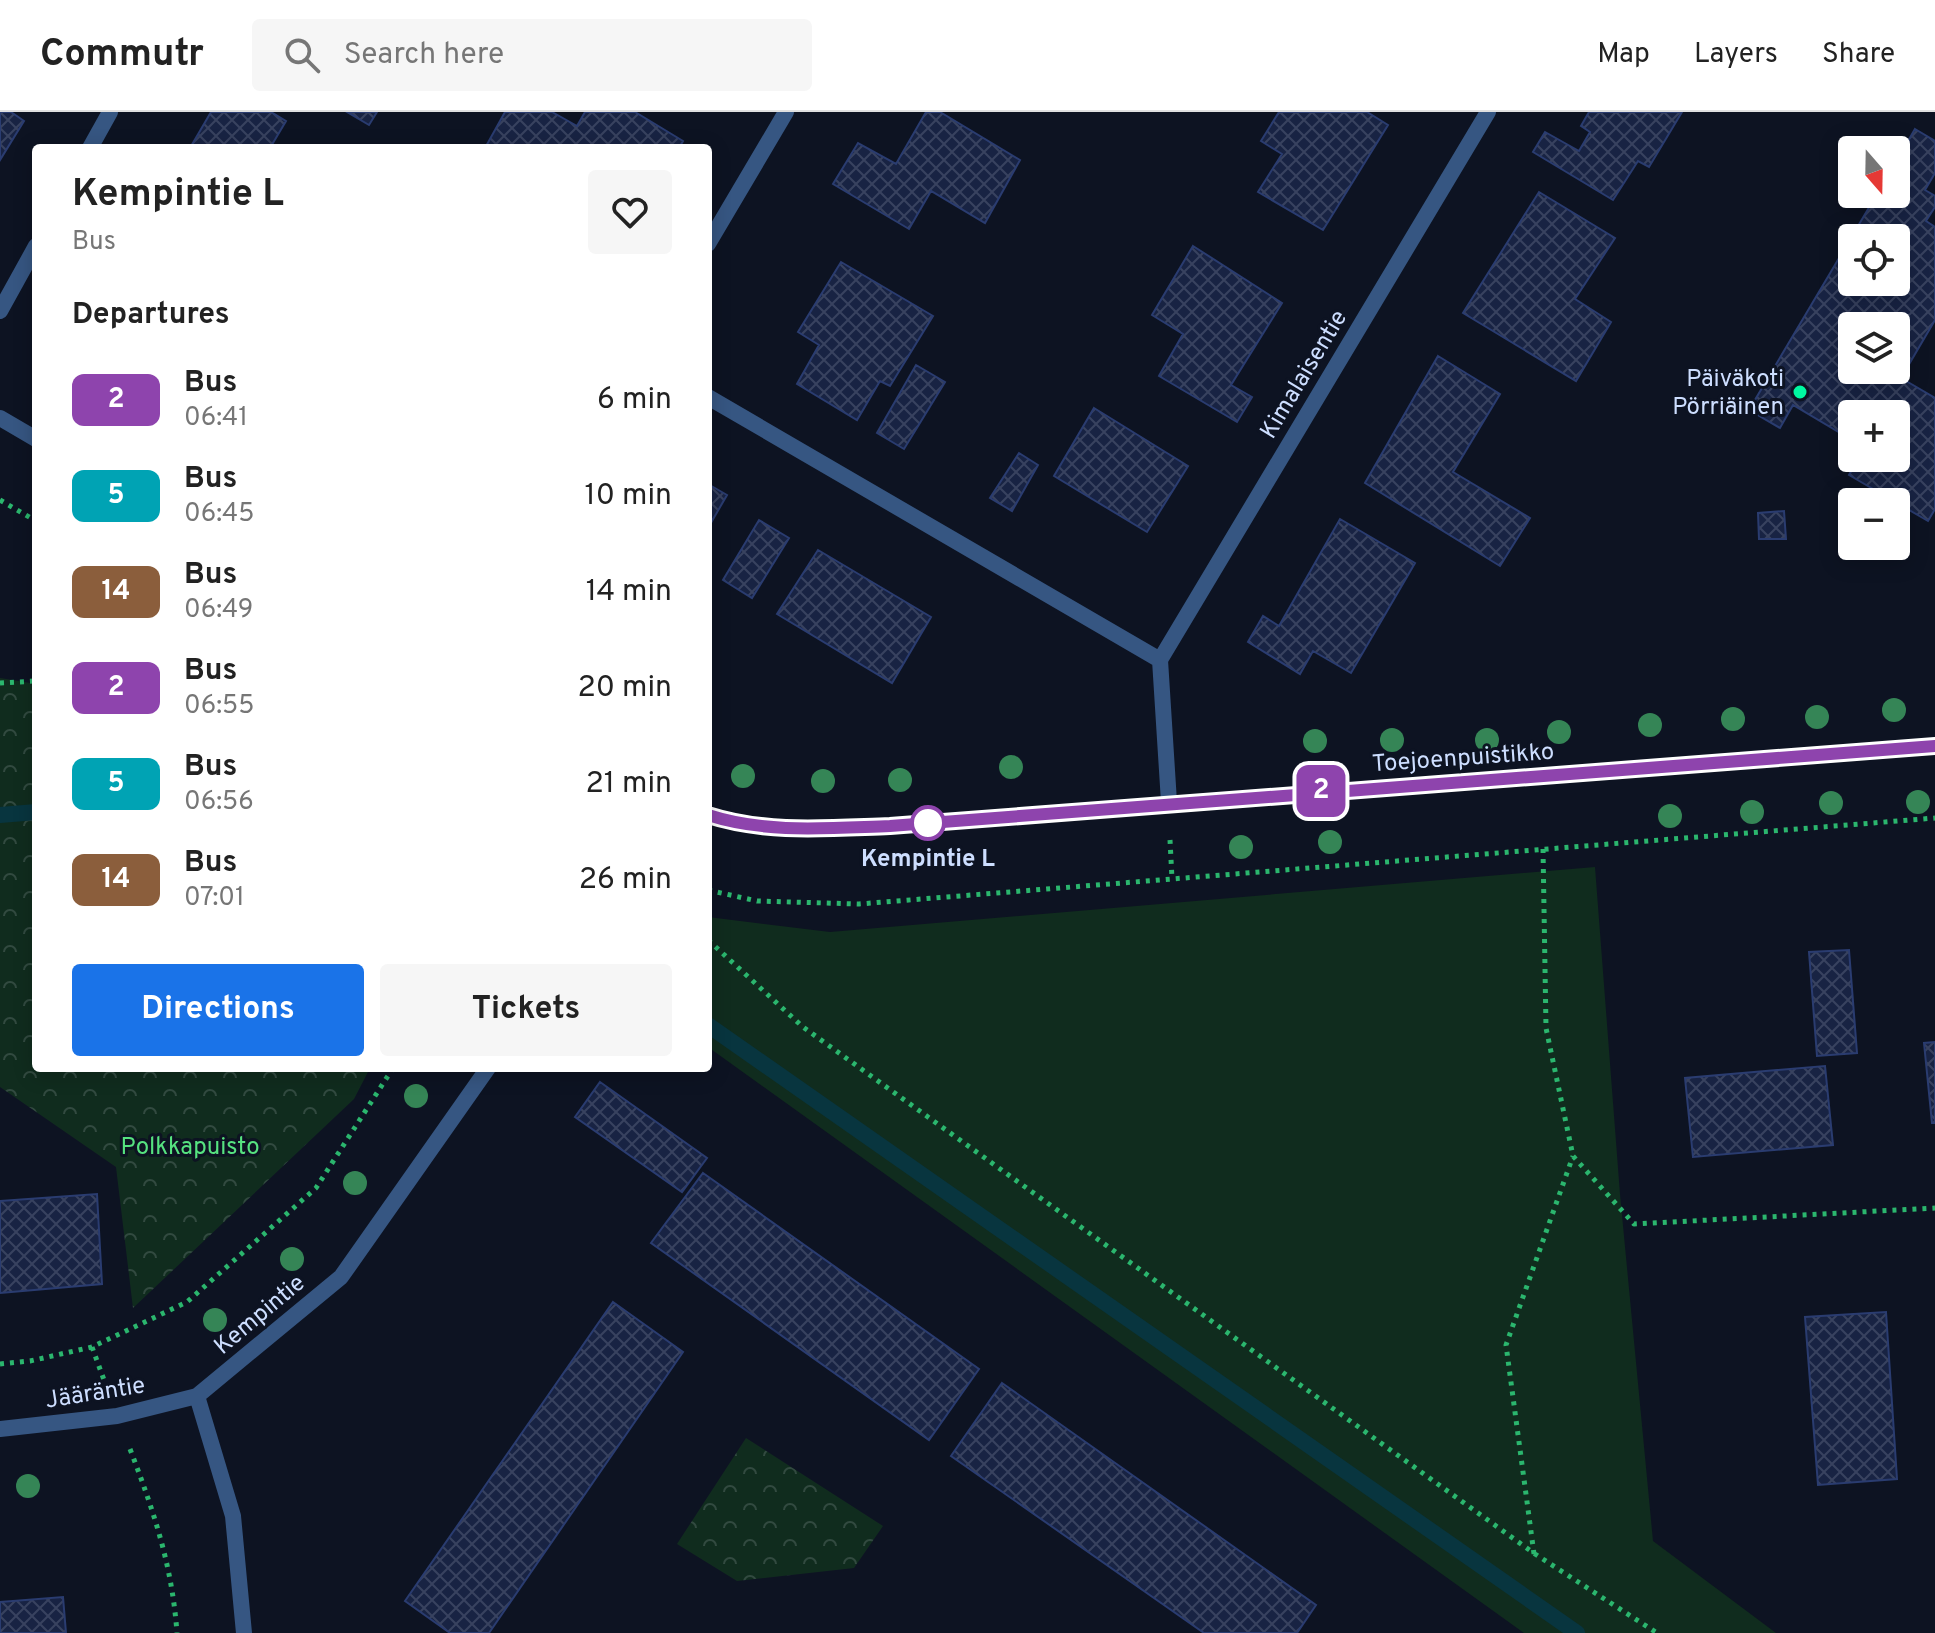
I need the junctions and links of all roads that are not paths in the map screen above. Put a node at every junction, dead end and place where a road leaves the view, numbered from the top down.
1 (110, 112) edge
2 (786, 112) edge
3 (1488, 112) edge
4 (92, 144) edge
5 (712, 237) edge
6 (32, 253) edge
7 (0, 311) edge
8 (712, 399) edge
9 (0, 418) edge
10 (32, 437) edge
11 (1160, 660) junction
12 (1935, 746) edge
13 (1169, 802) junction
14 (712, 816) edge
15 (485, 1072) edge
16 (197, 1396) junction
17 (0, 1429) edge
18 (244, 1633) edge

1 - 4 street
2 - 5 street
3 - 11 street, Kimalaisentie
6 - 7 street
8 - 11 street
9 - 10 street
11 - 13 street
12 - 13 street, Toejoenpuistikko
13 - 14 street, Toejoenpuistikko
15 - 16 street, Kempintie
16 - 17 street, Jääräntie
16 - 18 street

